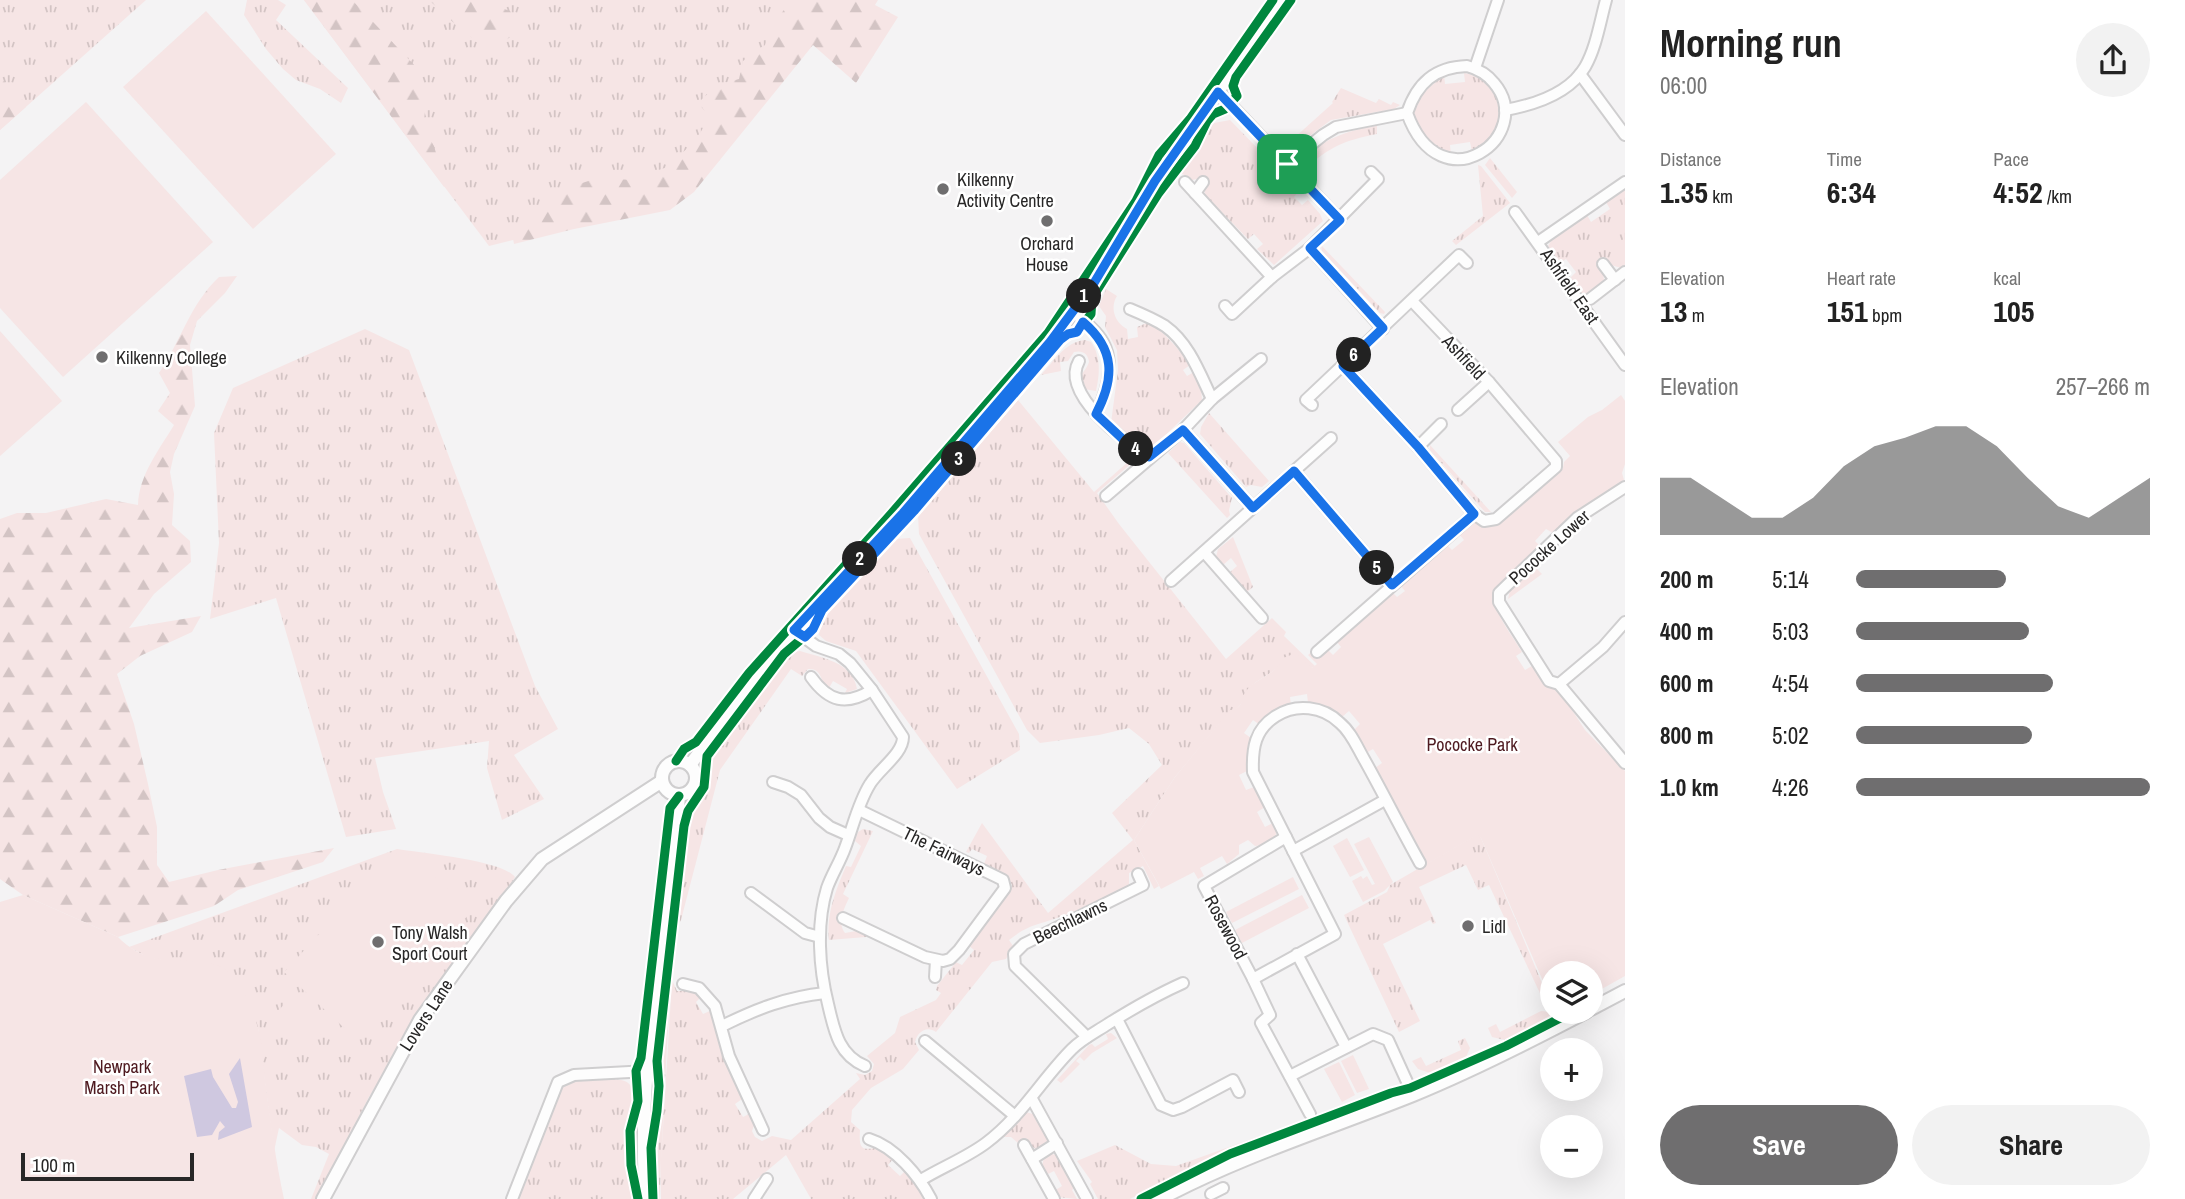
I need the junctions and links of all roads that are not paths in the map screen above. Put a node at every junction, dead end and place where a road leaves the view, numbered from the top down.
1 (1282, 0) edge
2 (1498, 0) edge
3 (1606, 0) edge
4 (1475, 68) junction
5 (1580, 74) junction
6 (1218, 92) junction
7 (1505, 110) junction
8 (1406, 113) junction
9 (1625, 135) edge
10 (1287, 164) junction
11 (1371, 172) dead end
12 (1203, 182) dead end
13 (1625, 182) edge
14 (1185, 183) dead end
15 (1195, 193) junction
16 (1515, 212) dead end
17 (1340, 220) junction
18 (1538, 242) junction
19 (1310, 248) junction
20 (1467, 263) dead end
21 (1603, 264) dead end
22 (1625, 272) edge
23 (1272, 277) junction
24 (1615, 280) junction
25 (1590, 299) dead end
26 (1412, 301) junction
27 (1225, 306) dead end
28 (1130, 309) dead end
29 (1073, 312) junction
30 (1383, 328) junction
31 (1261, 359) dead end
32 (1079, 361) dead end
33 (1625, 365) edge
34 (1343, 366) junction
35 (1489, 382) junction
36 (1212, 399) junction
37 (1312, 405) dead end
38 (1458, 410) dead end
39 (1096, 414) junction
40 (1441, 424) dead end
41 (1183, 430) junction
42 (1331, 438) dead end
43 (1418, 447) junction
44 (1149, 457) junction
45 (1294, 471) junction
46 (1625, 487) edge
47 (1106, 496) dead end
48 (1253, 508) junction
49 (1474, 514) junction
50 (1204, 552) junction
51 (1171, 581) dead end
52 (1392, 585) junction
53 (1262, 618) dead end
54 (1625, 622) edge
55 (794, 630) junction
56 (1317, 652) dead end
57 (811, 677) dead end
58 (1559, 684) junction
59 (872, 690) junction
60 (1625, 763) edge
61 (690, 765) junction
62 (662, 781) junction
63 (773, 782) dead end
64 (679, 796) junction
65 (1385, 800) junction
66 (859, 810) junction
67 (848, 835) junction
68 (1286, 837) junction
69 (1293, 851) junction
70 (1420, 863) dead end
71 (1138, 874) dead end
72 (751, 893) dead end
73 (843, 918) dead end
74 (820, 937) junction
75 (1297, 954) junction
76 (936, 960) junction
77 (935, 977) dead end
78 (1253, 979) junction
79 (1183, 983) dead end
80 (683, 984) dead end
81 (1625, 991) edge
82 (825, 993) junction
83 (1603, 1003) edge
84 (1116, 1019) junction
85 (1563, 1024) edge
86 (722, 1026) junction
87 (1087, 1037) junction
88 (925, 1041) dead end
89 (1346, 1047) junction
90 (865, 1066) dead end
91 (648, 1071) junction
92 (1290, 1076) junction
93 (1239, 1092) dead end
94 (1413, 1095) junction
95 (1032, 1099) junction
96 (1310, 1114) dead end
97 (1015, 1116) junction
98 (763, 1130) dead end
99 (869, 1139) dead end
100 (1057, 1143) junction
101 (1024, 1145) dead end
102 (1032, 1159) junction
103 (767, 1179) dead end
104 (921, 1180) junction
105 (323, 1199) edge
106 (512, 1199) edge
107 (646, 1199) edge
108 (754, 1199) edge
109 (931, 1199) edge
110 (1054, 1199) edge
111 (1087, 1199) edge
112 (1160, 1199) edge

1 - 6 street
2 - 4 street
3 - 5 street
4 - 7 street
4 - 8 street
5 - 7 street
5 - 9 street
6 - 10 street
6 - 29 street
7 - 8 street
8 - 10 street
10 - 17 street
11 - 17 street
12 - 15 street
13 - 18 street, Ashfield East
14 - 15 street
15 - 23 street
16 - 18 street, Ashfield East
17 - 19 street
18 - 33 street, Ashfield East
19 - 23 street
19 - 30 street
20 - 26 street
21 - 24 street
22 - 24 street, Ashfield East
23 - 27 street
24 - 25 street, Ashfield East
26 - 30 street
26 - 35 street, Ashfield
28 - 36 street
29 - 39 street
29 - 55 street
30 - 34 street
31 - 36 street
32 - 39 street
34 - 37 street
34 - 43 street
35 - 38 street, Ashfield
35 - 49 street
36 - 41 street
39 - 44 street
40 - 43 street
41 - 44 street
41 - 48 street
42 - 45 street
43 - 49 street
44 - 47 street
45 - 48 street
45 - 52 street
46 - 58 street, Pococke Lower
48 - 50 street
49 - 52 street
50 - 51 street
50 - 53 street
52 - 56 street
54 - 58 street
55 - 59 street
55 - 61 street
57 - 59 street
58 - 60 street, Pococke Lower
59 - 66 street
61 - 62 street
61 - 64 street
62 - 64 street
62 - 105 street, Lovers Lane
63 - 67 street
64 - 91 street
65 - 68 street, Rosewood
65 - 69 street
65 - 70 street, Rosewood
66 - 67 street
66 - 76 street, The Fairways
67 - 74 street
68 - 69 street, Rosewood
68 - 78 street, Rosewood
69 - 75 street, Rosewood
71 - 87 street, Beechlawns
72 - 74 street
73 - 76 street
74 - 82 street
75 - 78 street, Rosewood
75 - 89 street
76 - 77 street
78 - 92 street, Rosewood
79 - 84 street
80 - 86 street
81 - 83 street
82 - 86 street
82 - 90 street
84 - 87 street
84 - 93 street
85 - 94 street
86 - 98 street
87 - 95 street
88 - 97 street
89 - 92 street
89 - 94 street
91 - 106 street
91 - 107 street
92 - 96 street, Rosewood
94 - 112 street
95 - 97 street
95 - 100 street
97 - 104 street
99 - 104 street
100 - 102 street
100 - 111 street
101 - 102 street
102 - 110 street
103 - 108 street
104 - 109 street

